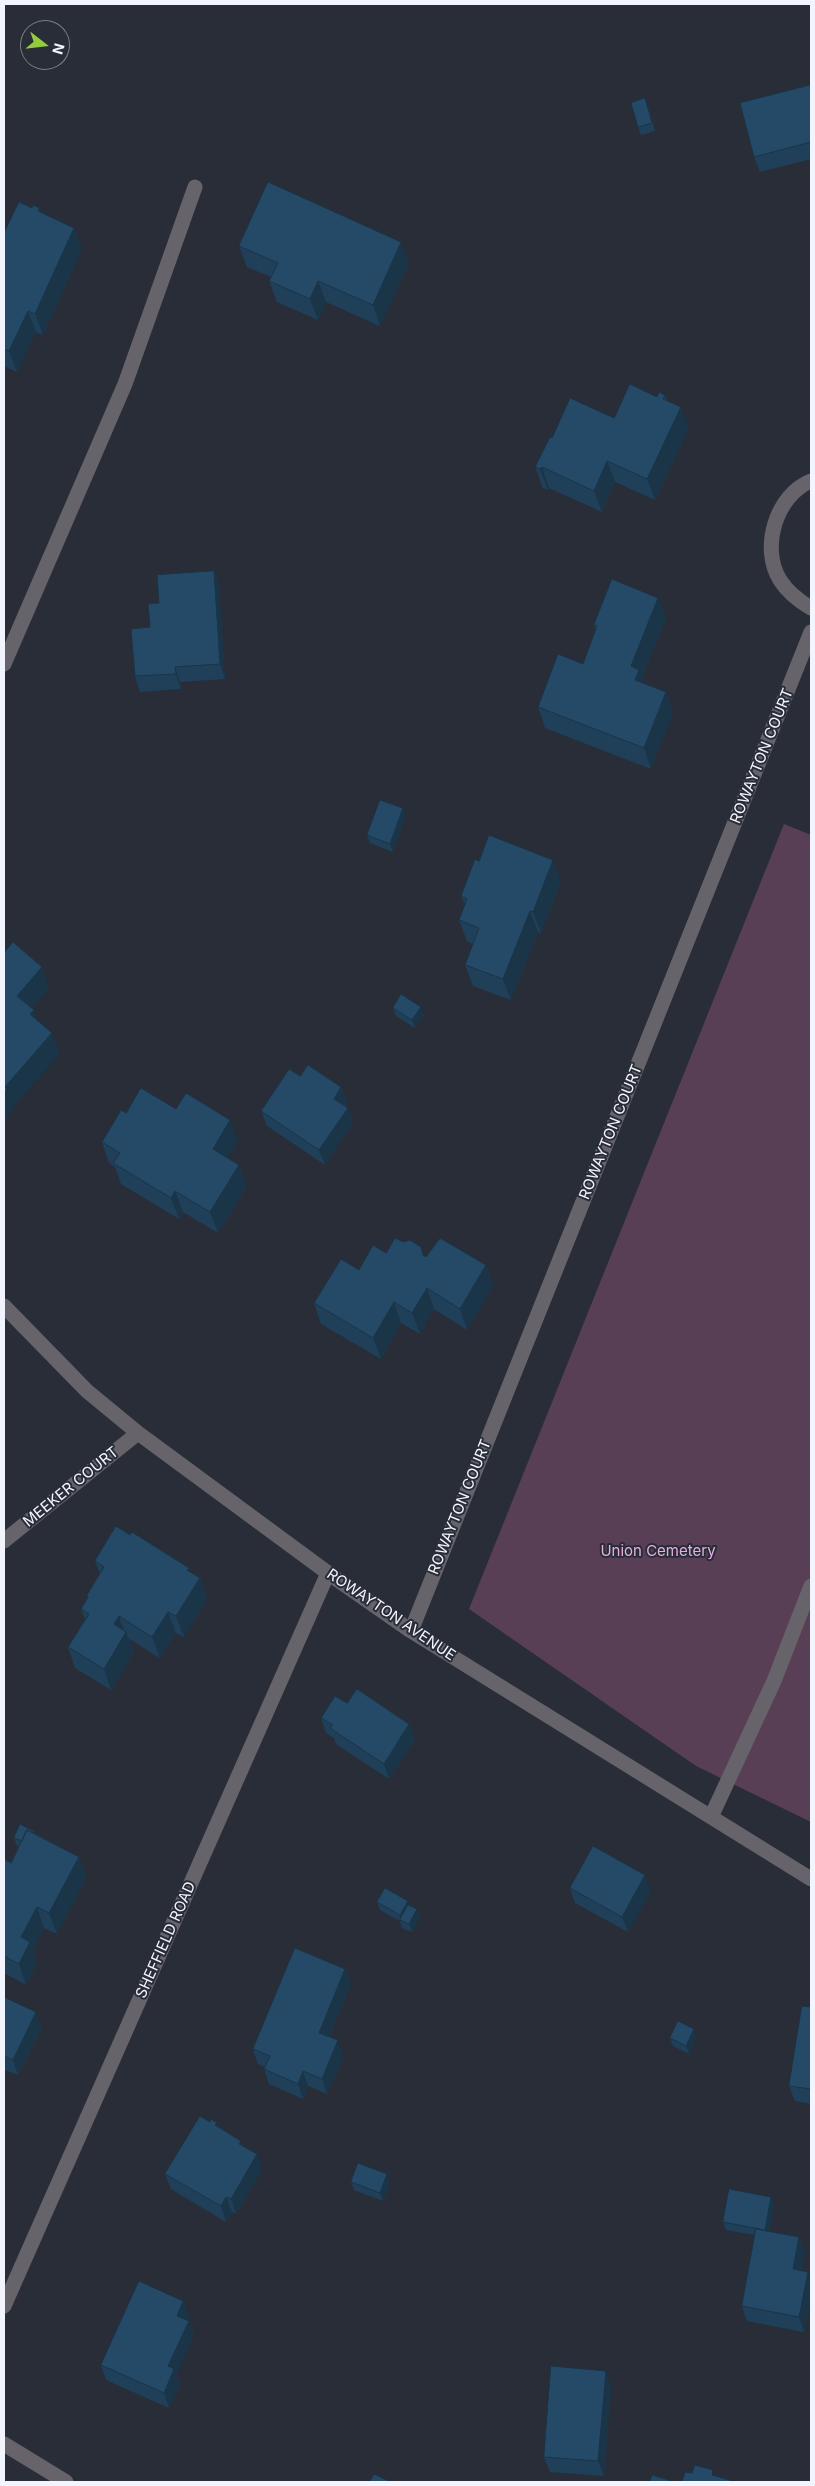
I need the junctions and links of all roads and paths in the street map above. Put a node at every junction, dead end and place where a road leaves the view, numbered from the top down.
1 (194, 186) dead end
2 (811, 481) edge
3 (811, 608) edge
4 (811, 632) edge
5 (4, 664) edge
6 (4, 1306) edge
7 (138, 1433) junction
8 (4, 1541) edge
9 (328, 1573) junction
10 (811, 1586) edge
11 (411, 1631) junction
12 (711, 1817) junction
13 (811, 1878) edge
14 (4, 2306) edge
15 (4, 2444) edge
16 (66, 2482) edge

1 - 5 street
2 - 3 street
4 - 11 street, ROWAYTON COURT
6 - 7 street, ROWAYTON AVENUE
7 - 8 street, MEEKER COURT
7 - 9 street, ROWAYTON AVENUE
9 - 11 street, ROWAYTON AVENUE
9 - 14 street, SHEFFIELD ROAD
10 - 12 street
11 - 12 street, ROWAYTON AVENUE
12 - 13 street, ROWAYTON AVENUE
15 - 16 street

